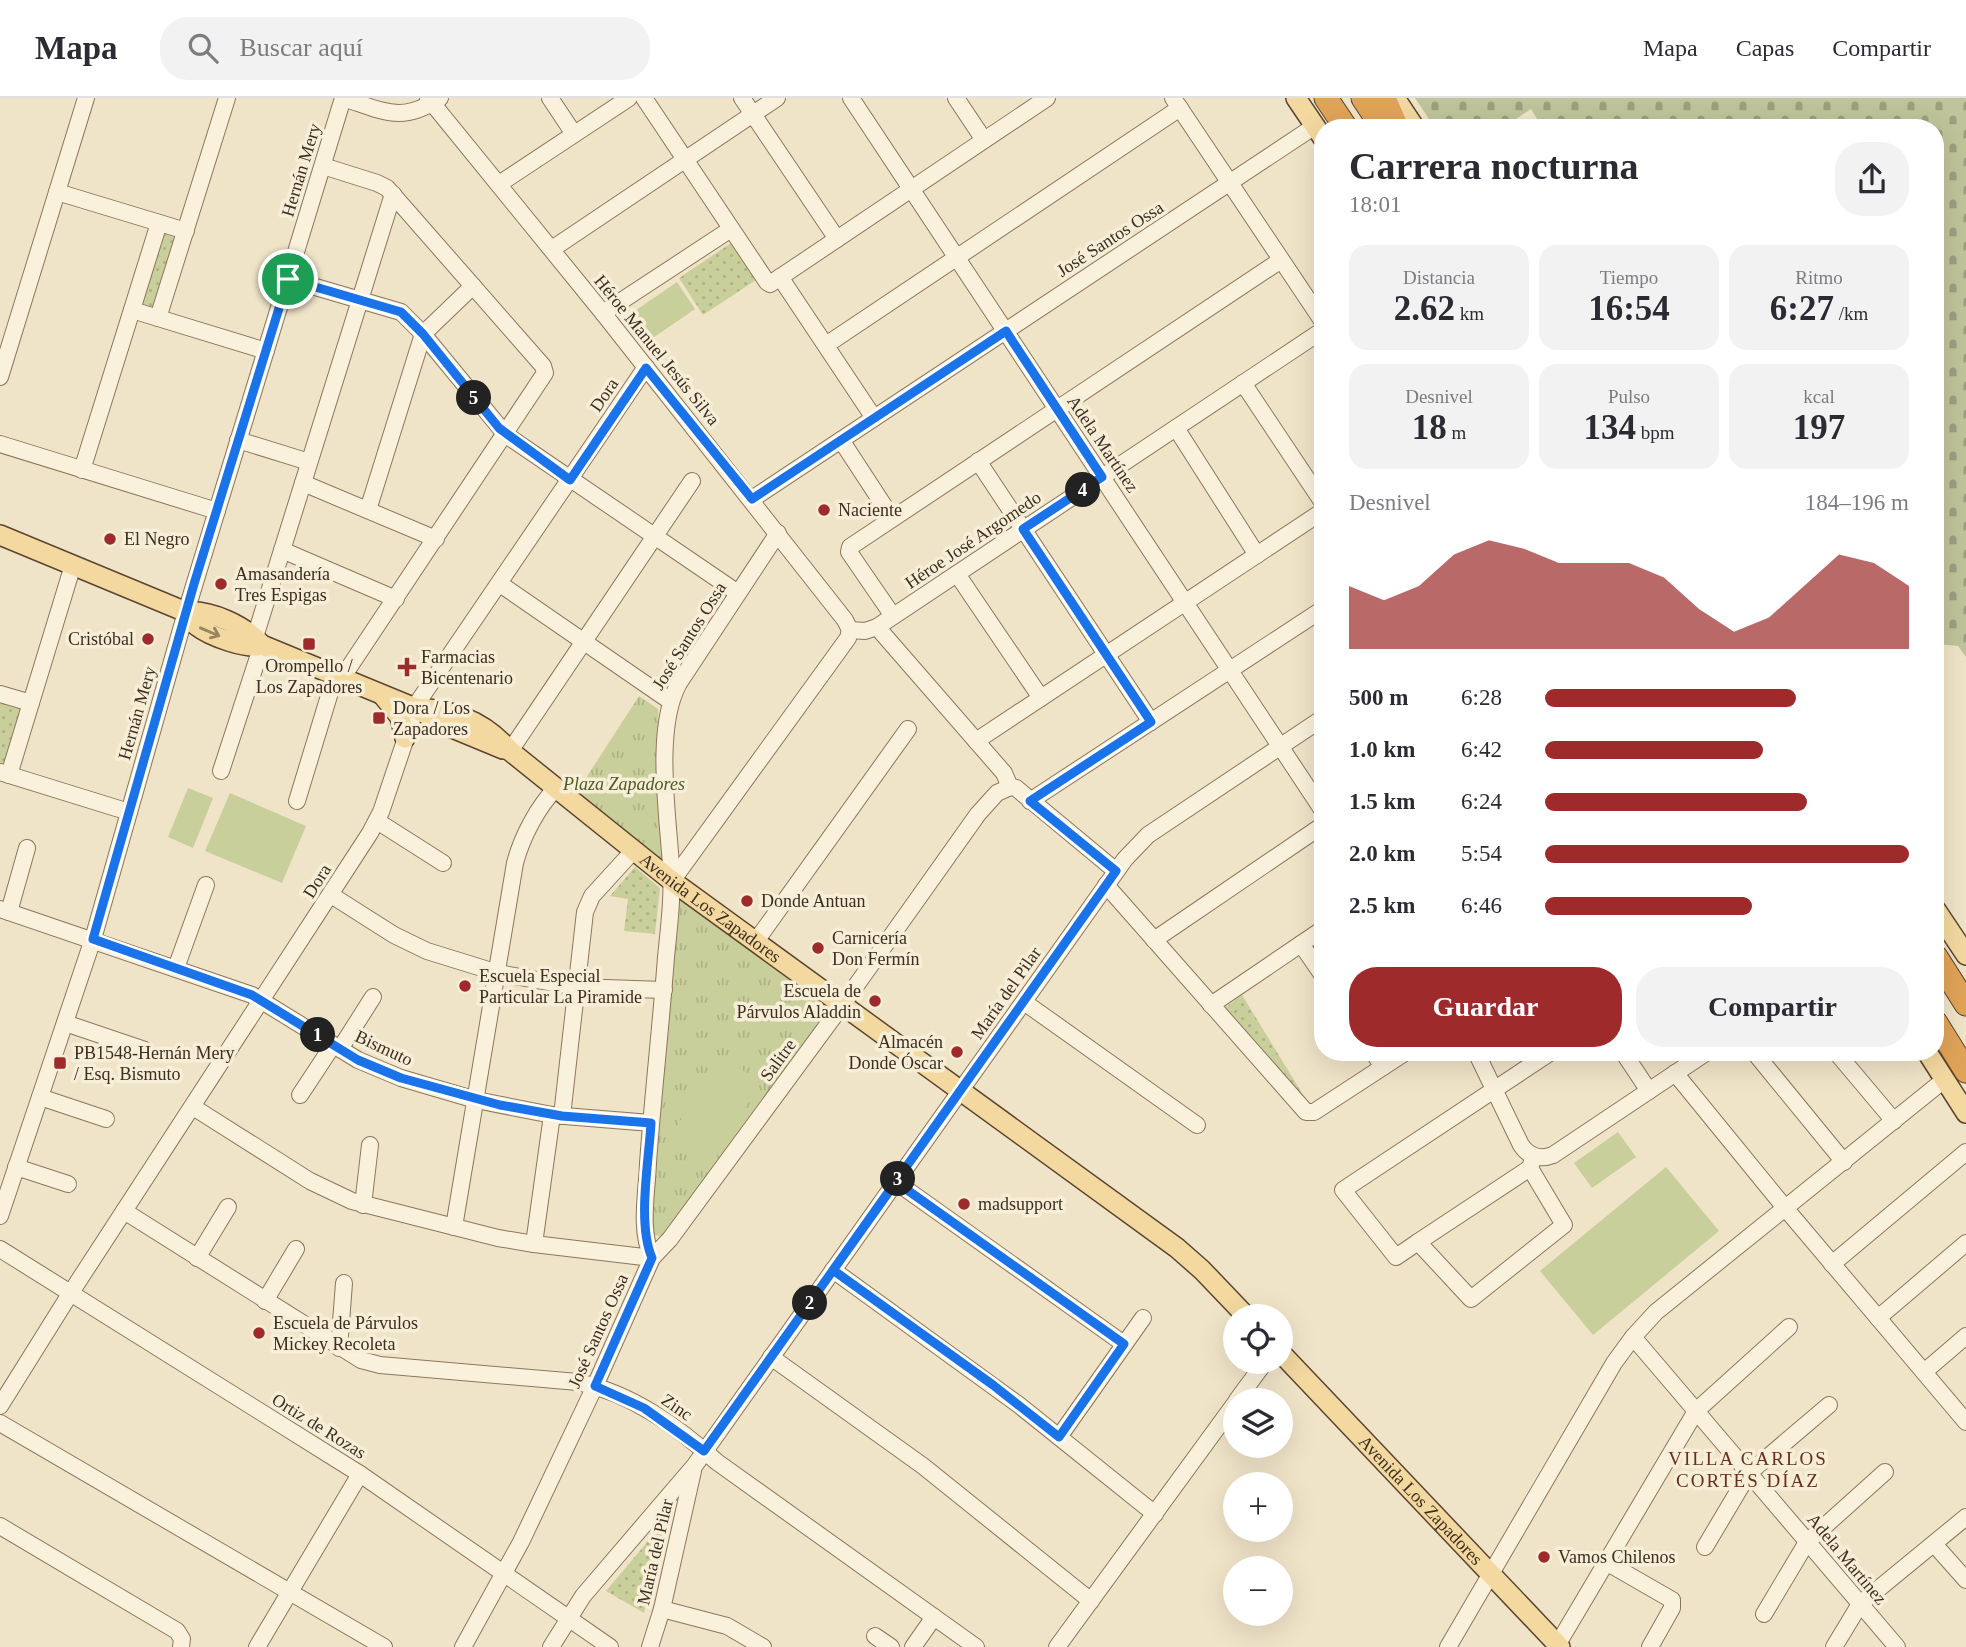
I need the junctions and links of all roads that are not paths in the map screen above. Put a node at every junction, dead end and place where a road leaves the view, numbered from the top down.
1 (86, 98) edge
2 (227, 98) edge
3 (344, 98) edge
4 (550, 98) edge
5 (629, 98) edge
6 (644, 98) edge
7 (742, 98) edge
8 (777, 98) edge
9 (850, 98) edge
10 (956, 98) edge
11 (1047, 98) edge
12 (1296, 98) edge
13 (1326, 98) edge
14 (1363, 98) edge
15 (1384, 98) edge
16 (1395, 98) edge
17 (433, 100) edge
18 (1176, 103) edge
19 (753, 114) junction
20 (1340, 119) edge
21 (1377, 119) edge
22 (1393, 119) edge
23 (1409, 119) edge
24 (1314, 125) edge
25 (574, 134) junction
26 (1314, 135) edge
27 (984, 140) junction
28 (685, 160) junction
29 (323, 166) junction
30 (1230, 183) junction
31 (499, 184) junction
32 (911, 189) junction
33 (57, 192) junction
34 (393, 194) junction
35 (159, 223) junction
36 (731, 229) junction
37 (186, 231) junction
38 (837, 239) junction
39 (552, 249) junction
40 (957, 257) junction
41 (1281, 260) junction
42 (288, 279) junction
43 (774, 280) junction
44 (473, 286) junction
45 (360, 299) junction
46 (1314, 309) edge
47 (132, 310) junction
48 (603, 313) junction
49 (158, 318) junction
50 (1006, 331) junction
51 (423, 334) junction
52 (1314, 336) edge
53 (825, 345) junction
54 (266, 351) junction
55 (646, 368) junction
56 (0, 377) edge
57 (1243, 383) junction
58 (1057, 409) junction
59 (874, 418) junction
60 (1175, 428) junction
61 (506, 435) junction
62 (239, 440) junction
63 (841, 440) junction
64 (0, 444) edge
65 (978, 461) junction
66 (309, 462) junction
67 (82, 470) junction
68 (1102, 477) junction
69 (570, 480) junction
70 (692, 481) dead end
71 (303, 483) junction
72 (1314, 490) edge
73 (752, 499) junction
74 (368, 510) junction
75 (217, 511) junction
76 (1314, 517) edge
77 (892, 519) junction
78 (1023, 529) junction
79 (778, 533) junction
80 (0, 535) edge
81 (655, 537) junction
82 (436, 539) junction
83 (282, 550) junction
84 (1257, 555) junction
85 (73, 565) junction
86 (957, 574) junction
87 (500, 584) junction
88 (738, 593) junction
89 (396, 599) junction
90 (1185, 602) junction
91 (186, 612) junction
92 (1314, 615) edge
93 (892, 616) junction
94 (877, 627) junction
95 (849, 630) junction
96 (259, 641) junction
97 (584, 642) junction
98 (1106, 655) junction
99 (1230, 670) junction
100 (338, 677) junction
101 (377, 693) junction
102 (0, 694) edge
103 (1041, 698) junction
104 (670, 701) junction
105 (31, 704) junction
106 (415, 708) junction
107 (1151, 722) junction
108 (1314, 724) edge
109 (908, 729) dead end
110 (405, 738) junction
111 (976, 741) junction
112 (1280, 746) junction
113 (510, 751) junction
114 (221, 771) dead end
115 (4, 774) edge
116 (1010, 787) junction
117 (556, 788) junction
118 (1314, 797) edge
119 (297, 801) dead end
120 (1030, 801) junction
121 (129, 812) junction
122 (377, 821) junction
123 (1314, 831) edge
124 (27, 848) dead end
125 (634, 850) junction
126 (443, 863) dead end
127 (1116, 871) junction
128 (672, 881) junction
129 (206, 885) dead end
130 (1106, 886) junction
131 (331, 895) junction
132 (4, 911) edge
133 (1944, 922) edge
134 (1314, 935) edge
135 (93, 939) junction
136 (1154, 940) junction
137 (756, 941) junction
138 (1301, 944) junction
139 (1944, 955) edge
140 (1966, 956) edge
141 (1314, 963) edge
142 (176, 968) junction
143 (1944, 970) edge
144 (498, 974) junction
145 (1966, 979) edge
146 (577, 987) junction
147 (664, 990) junction
148 (373, 997) dead end
149 (262, 1001) junction
150 (1024, 1002) junction
151 (842, 1004) junction
152 (1966, 1004) edge
153 (1211, 1005) junction
154 (65, 1023) junction
155 (1944, 1036) edge
156 (337, 1047) junction
157 (145, 1050) dead end
158 (1379, 1061) edge
159 (1392, 1061) edge
160 (1481, 1061) edge
161 (1537, 1061) edge
162 (1629, 1061) edge
163 (1693, 1061) edge
164 (1761, 1061) edge
165 (1844, 1061) edge
166 (1932, 1061) edge
167 (1383, 1067) junction
168 (1966, 1071) edge
169 (1675, 1073) junction
170 (1944, 1080) junction
171 (1495, 1089) junction
172 (1649, 1091) junction
173 (960, 1092) junction
174 (300, 1095) dead end
175 (40, 1097) junction
176 (477, 1100) junction
177 (193, 1107) junction
178 (1966, 1113) edge
179 (557, 1115) junction
180 (106, 1119) dead end
181 (1894, 1121) junction
182 (651, 1123) junction
183 (1197, 1125) dead end
184 (370, 1145) dead end
185 (1966, 1152) edge
186 (1532, 1162) junction
187 (1844, 1162) junction
188 (16, 1167) junction
189 (896, 1182) junction
190 (68, 1184) dead end
191 (363, 1205) junction
192 (228, 1207) dead end
193 (1786, 1209) junction
194 (124, 1212) junction
195 (0, 1216) edge
196 (454, 1227) junction
197 (1419, 1242) junction
198 (1966, 1243) edge
199 (534, 1244) junction
200 (0, 1249) edge
201 (296, 1249) dead end
202 (197, 1258) junction
203 (652, 1258) junction
204 (1832, 1264) junction
205 (833, 1270) junction
206 (344, 1283) dead end
207 (70, 1294) junction
208 (265, 1301) junction
209 (1235, 1304) edge
210 (1143, 1318) dead end
211 (1878, 1318) junction
212 (1789, 1328) dead end
213 (1633, 1336) junction
214 (1966, 1336) edge
215 (1124, 1344) junction
216 (339, 1348) junction
217 (771, 1357) junction
218 (1293, 1366) edge
219 (1924, 1372) junction
220 (595, 1386) junction
221 (1829, 1405) dead end
222 (0, 1406) edge
223 (1696, 1411) junction
224 (1223, 1419) edge
225 (1966, 1422) edge
226 (0, 1423) edge
227 (1059, 1437) junction
228 (700, 1458) junction
229 (1885, 1472) dead end
230 (1749, 1473) junction
231 (360, 1474) junction
232 (1154, 1514) junction
233 (1966, 1517) edge
234 (0, 1526) edge
235 (1807, 1542) junction
236 (1934, 1544) junction
237 (1705, 1547) dead end
238 (1606, 1562) junction
239 (505, 1573) junction
240 (1491, 1574) junction
241 (1966, 1580) edge
242 (290, 1592) junction
243 (1091, 1601) junction
244 (1860, 1604) junction
245 (662, 1609) junction
246 (1764, 1614) dead end
247 (934, 1617) junction
248 (567, 1619) junction
249 (875, 1636) dead end
250 (182, 1643) edge
251 (1558, 1646) edge
252 (257, 1647) edge
253 (384, 1647) edge
254 (463, 1647) edge
255 (551, 1647) edge
256 (610, 1647) edge
257 (650, 1647) edge
258 (762, 1647) edge
259 (891, 1647) edge
260 (913, 1647) edge
261 (976, 1647) edge
262 (1057, 1647) edge
263 (1448, 1647) edge
264 (1650, 1647) edge
265 (1834, 1647) edge
266 (1896, 1647) edge

1 - 33 street
2 - 37 street
3 - 17 street
3 - 29 street, Hernán Mery
4 - 25 street
5 - 25 street
6 - 28 street
7 - 19 street
8 - 19 street
9 - 32 street, Adela Martínez
10 - 27 street
11 - 27 street
12 - 24 main road
13 - 20 highway
14 - 21 highway
15 - 22 highway
16 - 23 main road
17 - 31 street, Héroe Manuel Jesús Silva
18 - 30 street
18 - 40 street
19 - 28 street
19 - 38 street
25 - 31 street
26 - 30 street, José Santos Ossa
27 - 32 street
28 - 36 street
28 - 39 street
29 - 34 street
29 - 42 street, Hernán Mery
30 - 41 street
30 - 50 street, José Santos Ossa
31 - 39 street, Héroe Manuel Jesús Silva
32 - 38 street
32 - 40 street, Adela Martínez
33 - 35 street
33 - 56 street
34 - 44 street
34 - 45 street
35 - 37 street
35 - 47 street
36 - 43 street
36 - 48 street
37 - 49 street
38 - 43 street
39 - 48 street, Héroe Manuel Jesús Silva
40 - 50 street, Adela Martínez
40 - 53 street
41 - 46 street
41 - 58 street
42 - 45 street
42 - 54 street, Hernán Mery
43 - 53 street
44 - 51 street
44 - 61 street
45 - 51 street
45 - 66 street
47 - 49 street
47 - 67 street
48 - 55 street, Héroe Manuel Jesús Silva
49 - 54 street
50 - 58 street, Adela Martínez
50 - 59 street, José Santos Ossa
51 - 61 street
51 - 74 street
52 - 57 street, Héroe José Argomedo
53 - 59 street
54 - 62 street, Hernán Mery
55 - 69 street, Dora
55 - 73 street, Héroe Manuel Jesús Silva
57 - 60 street, Héroe José Argomedo
57 - 72 street
58 - 65 street
58 - 68 street, Adela Martínez
59 - 63 street, José Santos Ossa
60 - 68 street, Héroe José Argomedo
60 - 84 street
61 - 69 street
61 - 82 street
62 - 66 street
62 - 75 street, Hernán Mery
63 - 73 street, José Santos Ossa
63 - 77 street
64 - 67 street
65 - 77 street
65 - 78 street
66 - 71 street
67 - 75 street
68 - 78 street, Héroe José Argomedo
68 - 90 street, Adela Martínez
69 - 81 street
69 - 87 street, Dora
70 - 81 street
71 - 74 street
71 - 83 street
73 - 79 street, Héroe Manuel Jesús Silva
74 - 82 street
75 - 91 street, Hernán Mery
76 - 84 street
77 - 93 street
78 - 86 street, Héroe José Argomedo
78 - 98 street
79 - 88 street, José Santos Ossa
79 - 95 street, Héroe Manuel Jesús Silva
80 - 85 main road, Avenida Los Zapadores
81 - 88 street
81 - 97 street
82 - 89 street
83 - 89 street
83 - 96 street
84 - 90 street
85 - 91 main road, Avenida Los Zapadores
85 - 105 street
86 - 93 street, Héroe José Argomedo
86 - 103 street
87 - 97 street
87 - 106 street, Dora
88 - 104 street, José Santos Ossa
89 - 100 street
90 - 98 street
90 - 99 street, Adela Martínez
91 - 96 main road, Avenida Los Zapadores
91 - 121 street, Hernán Mery
92 - 99 street
93 - 94 street, Héroe José Argomedo
94 - 95 street
94 - 111 street
95 - 128 street
96 - 100 main road, Avenida Los Zapadores
96 - 114 street
97 - 104 street
97 - 113 street
98 - 103 street
98 - 107 street
99 - 107 street
99 - 112 street, Adela Martínez
100 - 101 main road, Avenida Los Zapadores
100 - 119 street
101 - 106 main road, Avenida Los Zapadores
101 - 110 main road
102 - 105 street
103 - 111 street
104 - 128 street, José Santos Ossa
105 - 115 street
106 - 110 street, Dora
106 - 113 main road, Avenida Los Zapadores
107 - 120 street
108 - 112 street, María del Pilar
109 - 137 street
110 - 122 street, Dora
111 - 116 street
112 - 118 street, Adela Martínez
112 - 127 street, María del Pilar
113 - 117 main road, Avenida Los Zapadores
115 - 121 street
116 - 120 street
116 - 151 street, Salitre
117 - 125 main road, Avenida Los Zapadores
117 - 144 street
120 - 127 street
121 - 135 street, Hernán Mery
122 - 126 street
122 - 131 street, Dora
123 - 136 street
124 - 132 street
125 - 128 main road, Avenida Los Zapadores
125 - 146 street
127 - 130 street, María del Pilar
128 - 137 main road, Avenida Los Zapadores
128 - 147 street, José Santos Ossa
129 - 142 street
130 - 136 street
130 - 150 street, María del Pilar
131 - 144 street
131 - 149 street, Dora
132 - 135 street, Bismuto
133 - 140 main road
134 - 138 street
135 - 142 street, Bismuto
135 - 154 street, Hernán Mery
136 - 153 street
137 - 151 main road, Avenida Los Zapadores
138 - 141 street
138 - 153 street
139 - 145 highway
142 - 149 street, Bismuto
143 - 152 highway
144 - 146 street
144 - 176 street
146 - 147 street
146 - 179 street
147 - 182 street, José Santos Ossa
148 - 156 street
149 - 156 street, Bismuto
149 - 177 street, Dora
150 - 173 street, María del Pilar
150 - 183 street
151 - 173 main road, Avenida Los Zapadores
151 - 203 street, Salitre
153 - 167 street
154 - 157 street
154 - 175 street, Hernán Mery
155 - 168 highway
156 - 174 street
156 - 176 street, Bismuto
158 - 167 street
159 - 167 street
160 - 171 street
161 - 171 street
162 - 172 street
163 - 169 street
164 - 187 street
165 - 181 street
166 - 170 main road
169 - 172 street
169 - 193 street
170 - 178 main road
170 - 181 street
171 - 186 street
171 - 197 street
172 - 186 street
173 - 189 street, María del Pilar
173 - 209 main road, Avenida Los Zapadores
175 - 180 street
175 - 188 street, Hernán Mery
176 - 179 street, Bismuto
176 - 196 street
177 - 191 street
177 - 194 street, Dora
179 - 182 street, Bismuto
179 - 199 street
181 - 187 street
182 - 203 street, José Santos Ossa
184 - 191 street
185 - 204 street
186 - 197 street
186 - 197 street
187 - 193 street
188 - 190 street
188 - 195 street, Hernán Mery
189 - 205 street, María del Pilar
189 - 215 street
191 - 196 street
192 - 202 street
193 - 204 street
193 - 213 street
194 - 202 street, Zinc
194 - 207 street, Dora
196 - 199 street
198 - 211 street
199 - 203 street
200 - 207 street, Ortiz de Rozas
201 - 208 street
202 - 208 street, Zinc
203 - 220 street, José Santos Ossa
204 - 211 street
205 - 217 street, María del Pilar
205 - 227 street
206 - 216 street
207 - 222 street, Dora
207 - 231 street, Ortiz de Rozas
208 - 216 street, Zinc
210 - 215 street
211 - 219 street
212 - 223 street
213 - 223 street, Adela Martínez
213 - 240 street
214 - 219 street
215 - 227 street
216 - 220 street, Zinc
217 - 228 street, María del Pilar
217 - 243 street
218 - 240 main road, Avenida Los Zapadores
219 - 225 street
220 - 228 street, Zinc
220 - 239 street, José Santos Ossa
221 - 230 street
223 - 230 street, Adela Martínez
223 - 238 street
224 - 232 street
226 - 242 street
227 - 232 street
228 - 245 street, María del Pilar
228 - 247 street, Zinc
228 - 248 street
229 - 235 street
230 - 235 street, Adela Martínez
230 - 237 street
231 - 239 street, Ortiz de Rozas
231 - 242 street
232 - 243 street
233 - 236 street
234 - 250 street
235 - 244 street, Adela Martínez
235 - 246 street
236 - 241 street
236 - 244 street
238 - 251 street
238 - 264 street
239 - 248 street, Ortiz de Rozas
239 - 254 street, José Santos Ossa
240 - 251 main road, Avenida Los Zapadores
240 - 263 street
242 - 252 street
242 - 253 street
243 - 262 street
244 - 265 street
244 - 266 street, Adela Martínez
245 - 257 street, María del Pilar
245 - 258 street
247 - 260 street
247 - 261 street, Zinc
248 - 255 street
248 - 256 street, Ortiz de Rozas
249 - 259 street

